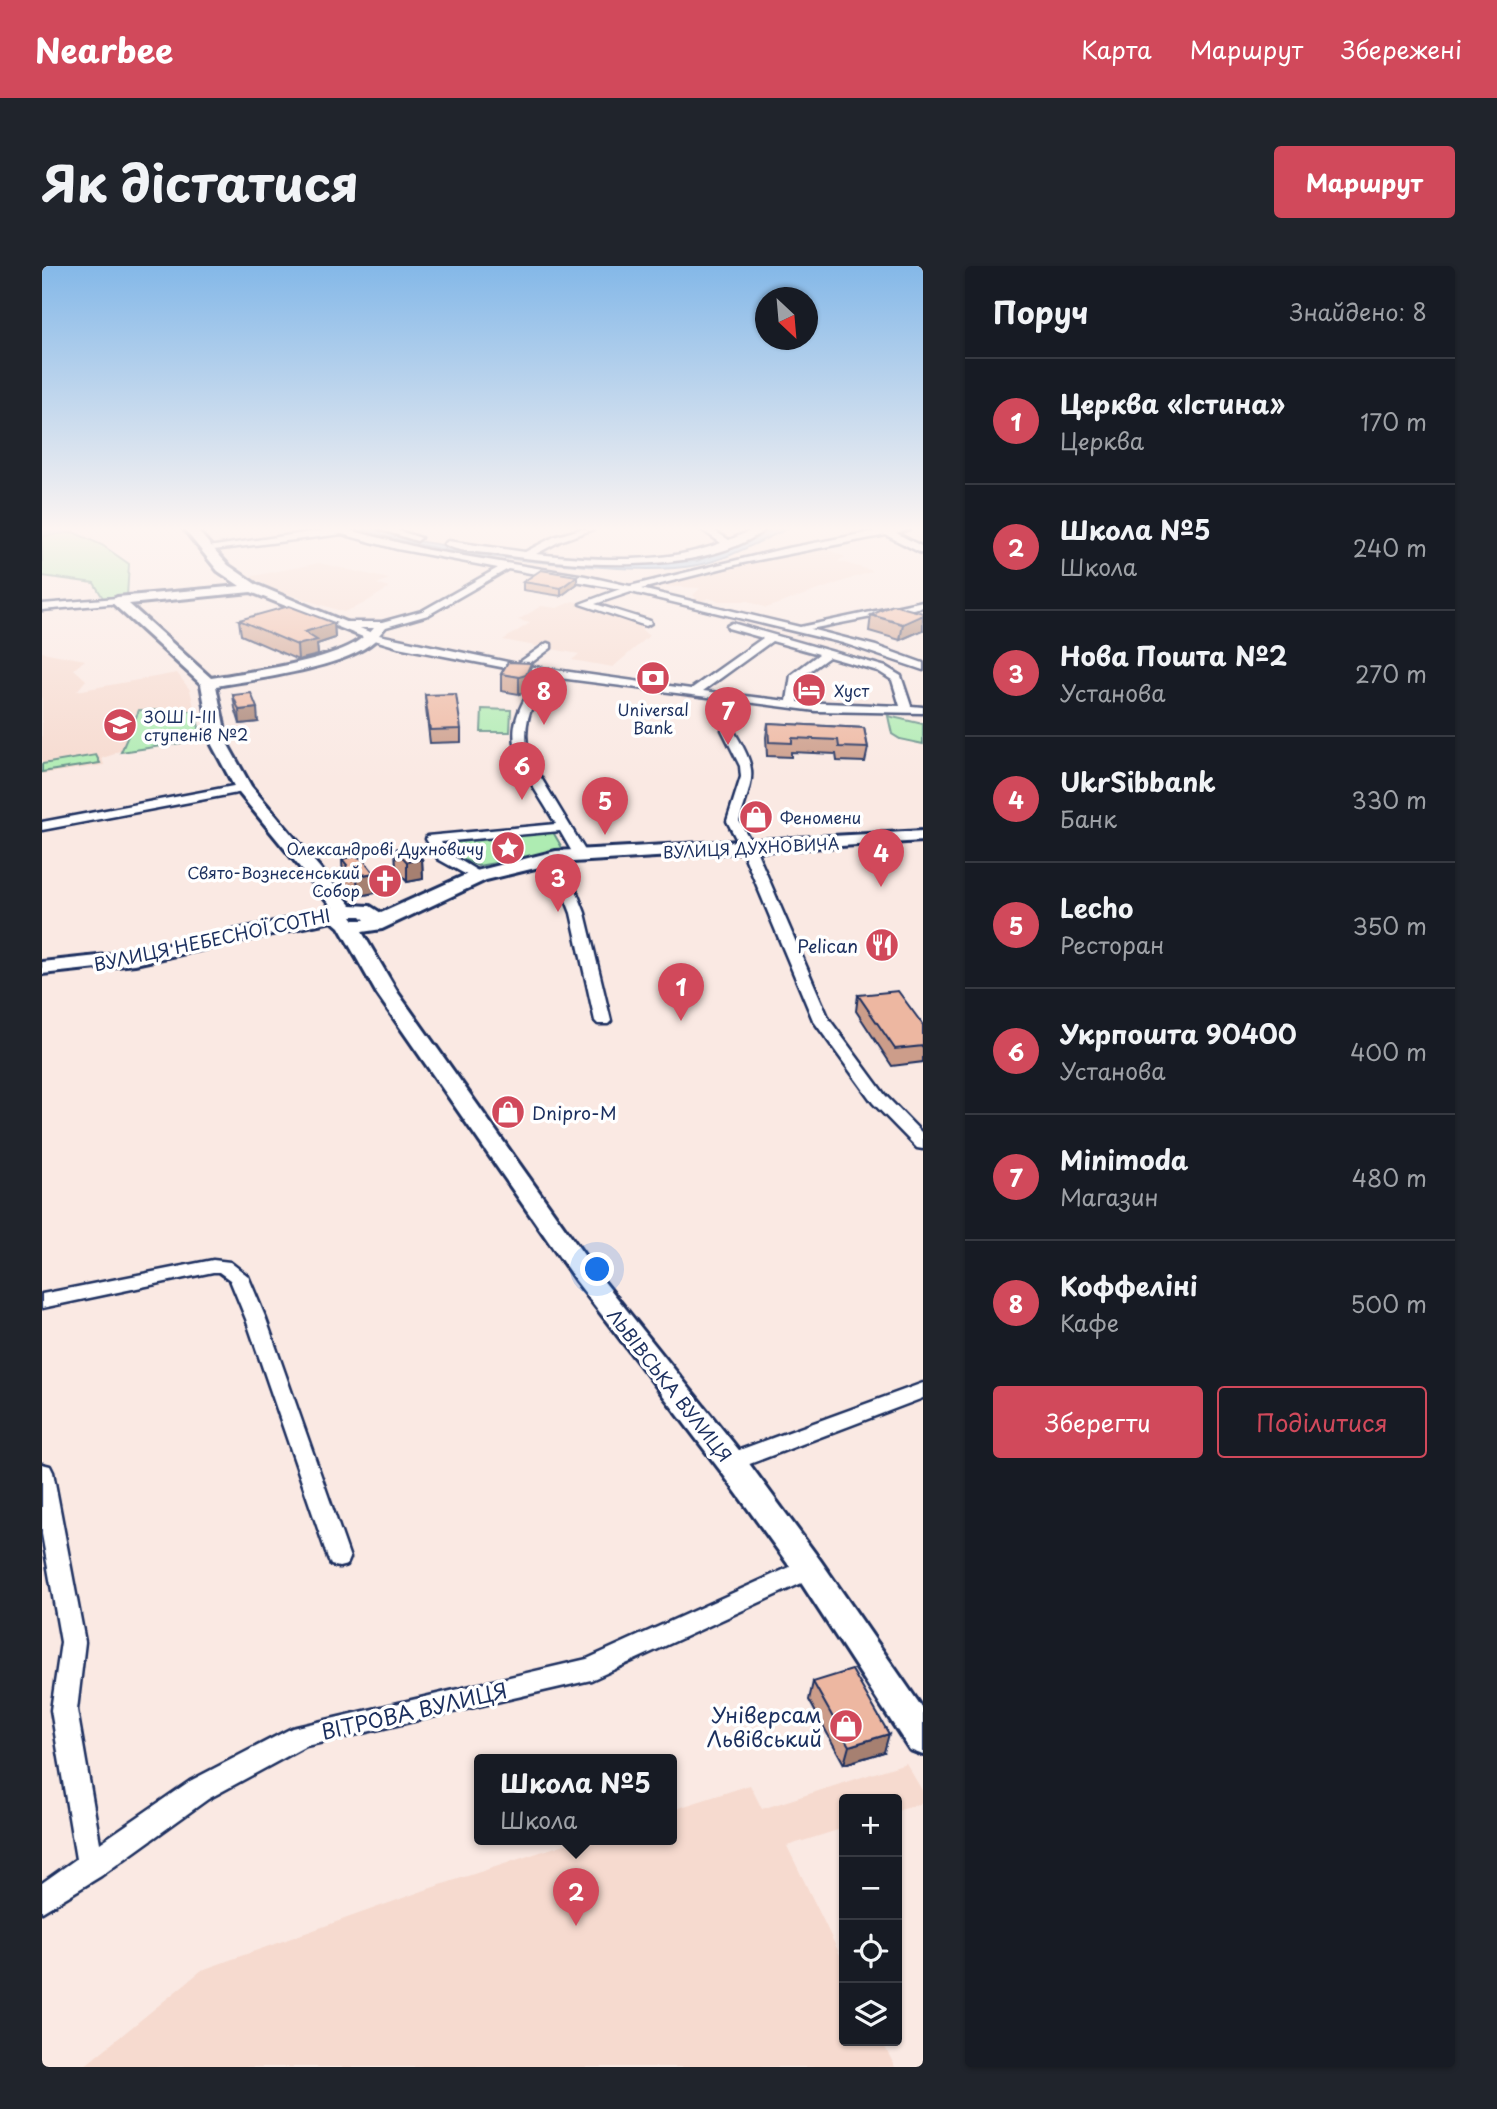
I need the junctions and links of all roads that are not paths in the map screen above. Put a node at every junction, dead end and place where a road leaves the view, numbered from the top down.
1 (130, 613) edge
2 (315, 613) edge
3 (427, 613) edge
4 (614, 613) edge
5 (697, 613) edge
6 (728, 613) edge
7 (878, 613) edge
8 (646, 623) dead end
9 (798, 629) junction
10 (377, 631) junction
11 (771, 637) junction
12 (547, 646) dead end
13 (828, 653) junction
14 (918, 662) edge
15 (522, 664) edge
16 (549, 673) junction
17 (208, 683) junction
18 (693, 693) junction
19 (792, 704) junction
20 (906, 709) junction
21 (923, 710) edge
22 (727, 730) dead end
23 (243, 789) junction
24 (42, 826) edge
25 (565, 827) junction
26 (923, 836) edge
27 (747, 848) junction
28 (580, 854) junction
29 (556, 857) junction
30 (475, 878) junction
31 (347, 914) junction
32 (375, 924) junction
33 (370, 962) junction
34 (42, 968) edge
35 (603, 1021) dead end
36 (923, 1144) edge
37 (42, 1301) edge
38 (923, 1390) edge
39 (731, 1462) junction
40 (42, 1472) edge
41 (338, 1558) dead end
42 (809, 1569) junction
43 (923, 1739) edge
44 (91, 1867) junction
45 (42, 1899) edge

1 - 17 main road
2 - 10 main road
3 - 10 street
4 - 8 street
5 - 11 street
6 - 9 street
7 - 9 street
9 - 14 street
10 - 16 street
10 - 17 main road
11 - 13 street
11 - 18 street
12 - 15 street
13 - 19 street
13 - 20 street
16 - 18 street
16 - 25 street
17 - 23 main road
18 - 19 street
19 - 20 street
20 - 21 street
22 - 27 street
23 - 24 street
23 - 31 main road
25 - 28 street
25 - 30 street
26 - 27 main road, ВУЛИЦЯ ДУХНОВИЧА
27 - 28 main road, ВУЛИЦЯ ДУХНОВИЧА
27 - 36 street
28 - 29 main road, ВУЛИЦЯ ДУХНОВИЧА
29 - 30 main road, ВУЛИЦЯ ДУХНОВИЧА
29 - 35 street
30 - 31 main road, ВУЛИЦЯ НЕБЕСНОЇ СОТНІ
30 - 32 main road
31 - 32 main road
31 - 33 main road, ЛЬВІВСЬКА ВУЛИЦЯ
31 - 34 main road, ВУЛИЦЯ НЕБЕСНОЇ СОТНІ
32 - 33 main road
33 - 39 main road, ЛЬВІВСЬКА ВУЛИЦЯ
37 - 41 street
38 - 39 street
39 - 42 main road, ЛЬВІВСЬКА ВУЛИЦЯ
40 - 44 street
42 - 43 main road, ЛЬВІВСЬКА ВУЛИЦЯ
42 - 44 street, ВІТРОВА ВУЛИЦЯ
44 - 45 street, ВІТРОВА ВУЛИЦЯ

